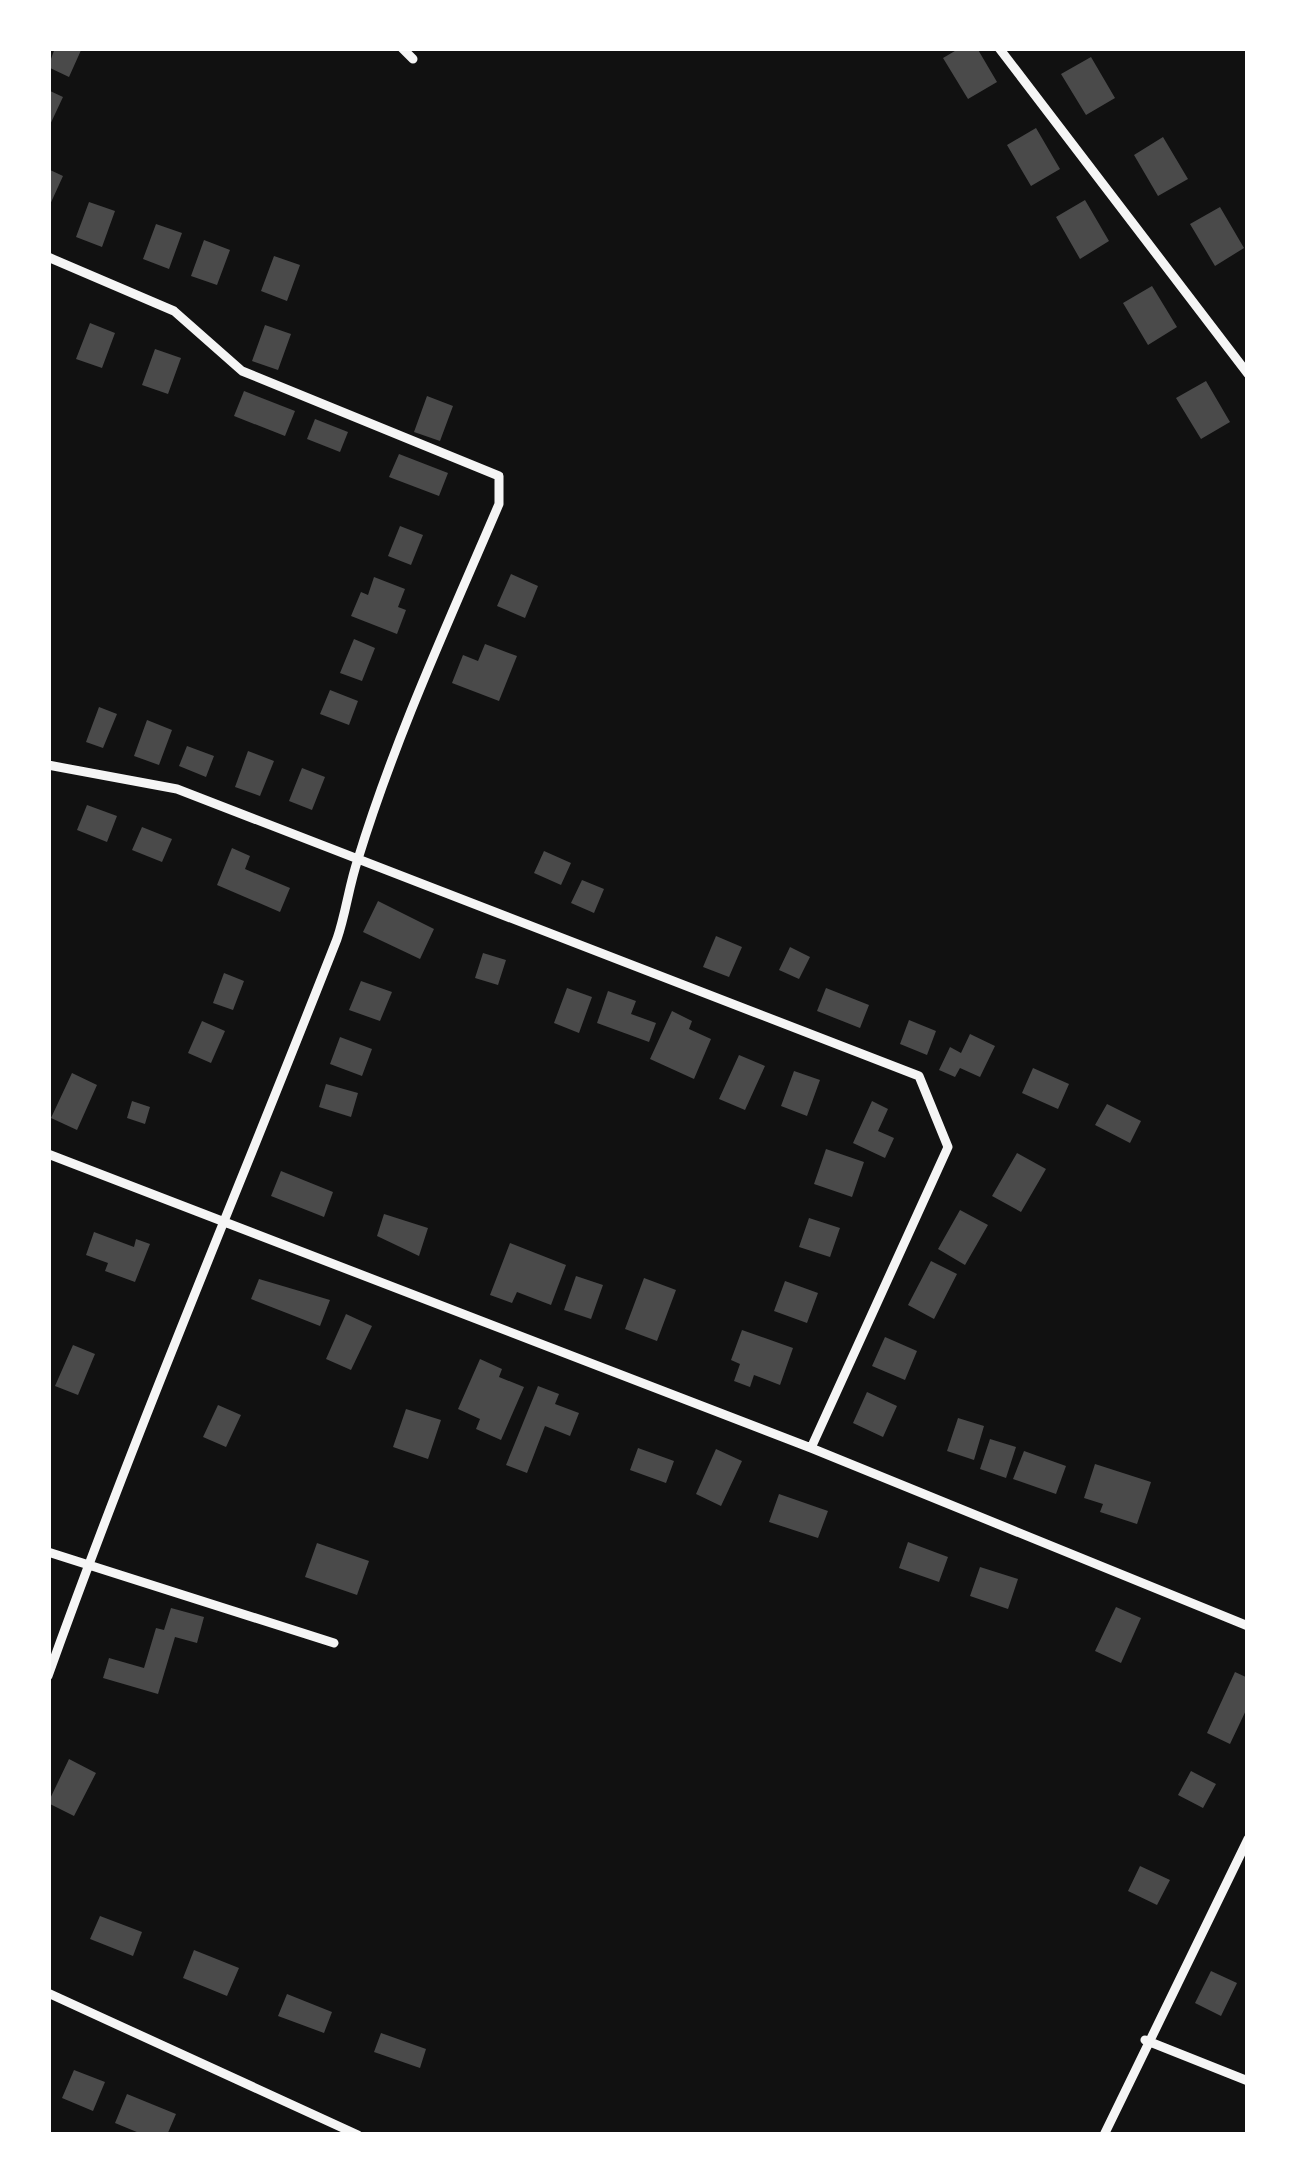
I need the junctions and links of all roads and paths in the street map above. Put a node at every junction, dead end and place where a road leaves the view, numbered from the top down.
1 (402, 48) edge
2 (999, 48) edge
3 (413, 59) dead end
4 (48, 257) edge
5 (1248, 374) edge
6 (48, 765) edge
7 (358, 860) junction
8 (48, 1154) edge
9 (228, 1221) junction
10 (812, 1448) junction
11 (48, 1552) edge
12 (87, 1566) junction
13 (1248, 1626) edge
14 (334, 1643) dead end
15 (48, 1676) edge
16 (1248, 1839) edge
17 (48, 1993) edge
18 (1145, 2040) junction
19 (1248, 2081) edge
20 (358, 2135) edge
21 (1103, 2135) edge

1 - 3 street
2 - 5 street
4 - 7 street
6 - 7 street
7 - 9 street
7 - 10 street
8 - 9 street
9 - 10 street
9 - 12 street
10 - 13 street
11 - 12 street
12 - 14 street
12 - 15 street
16 - 18 street
17 - 20 street
18 - 19 street
18 - 21 street

